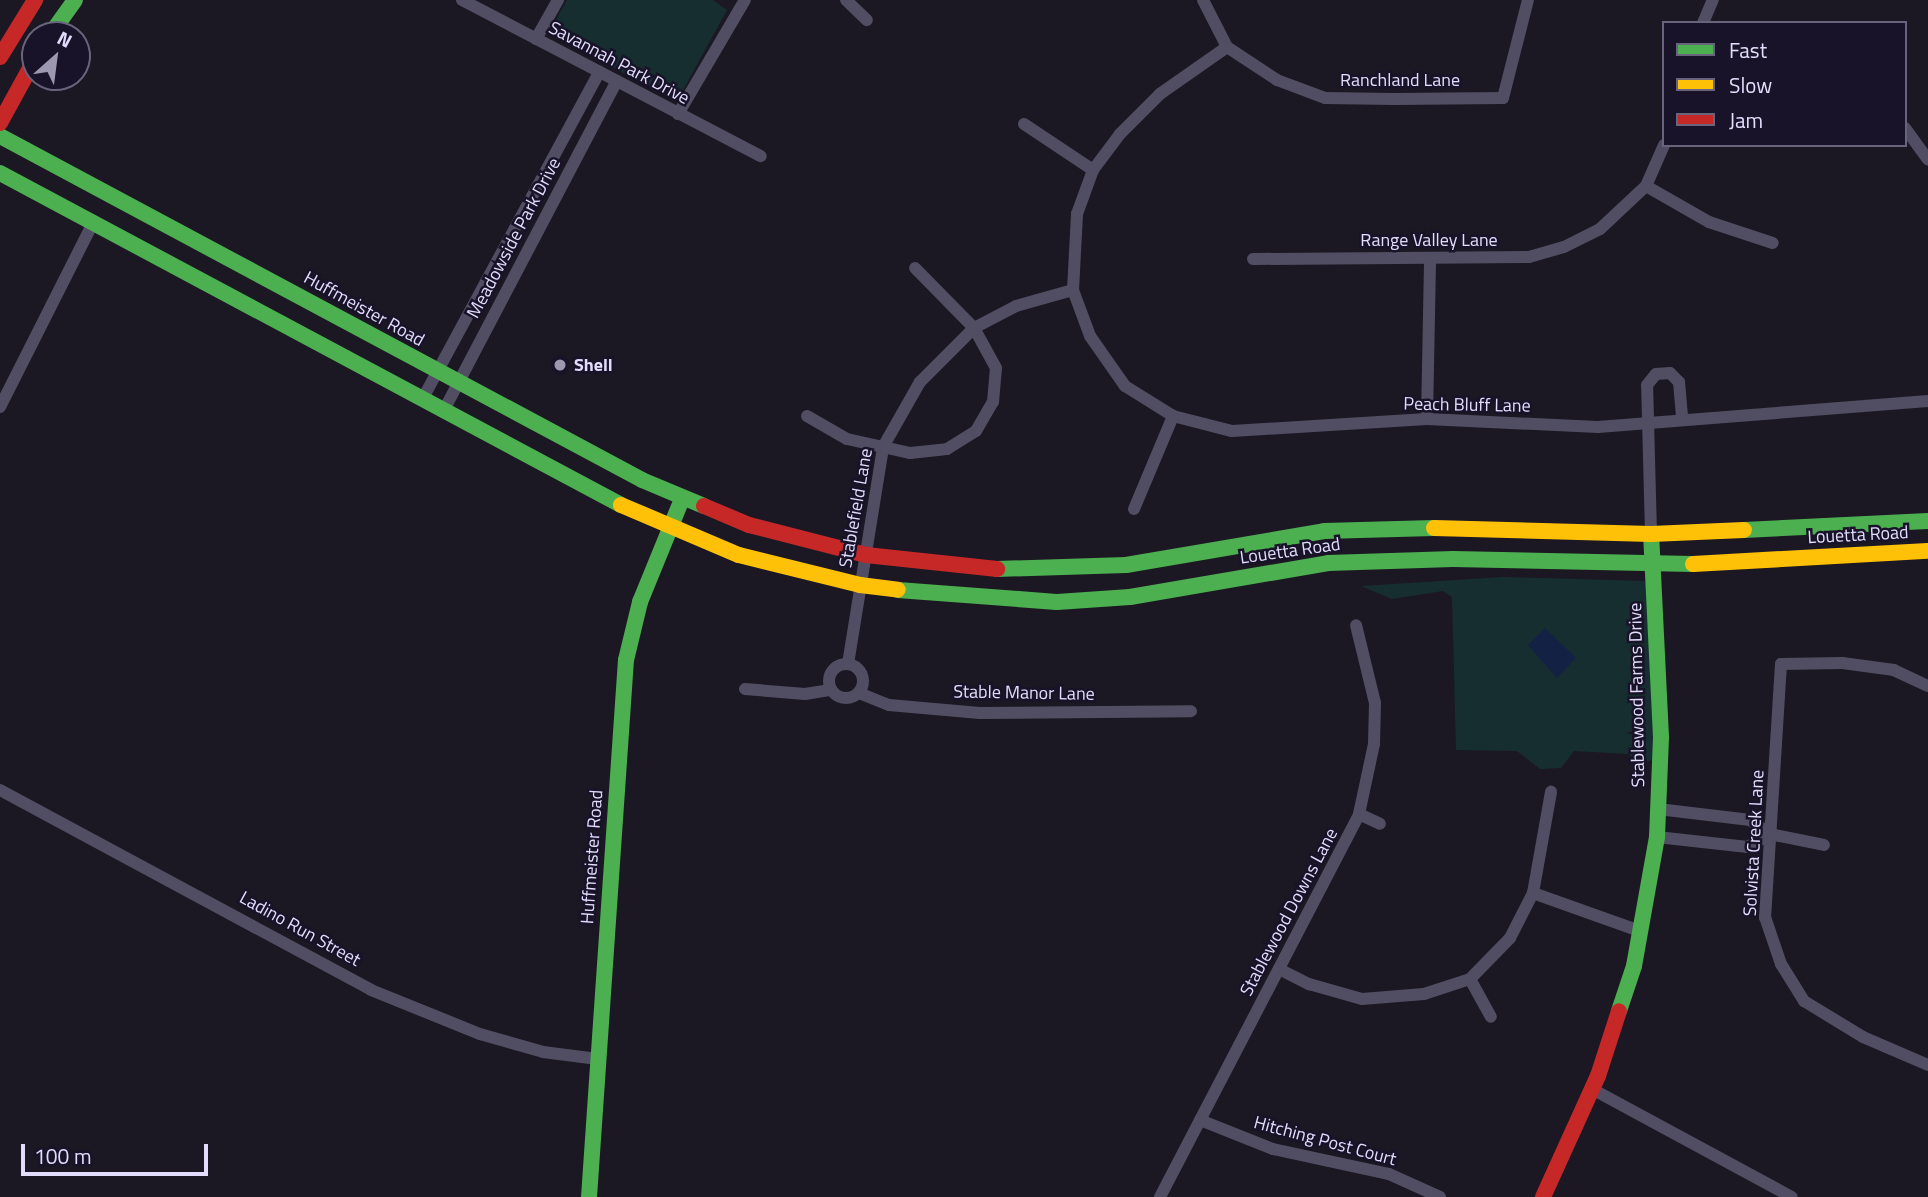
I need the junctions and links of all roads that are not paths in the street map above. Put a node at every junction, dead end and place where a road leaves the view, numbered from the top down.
1 (35, 0) edge
2 (75, 0) edge
3 (462, 0) edge
4 (558, 0) edge
5 (745, 0) edge
6 (846, 0) edge
7 (1203, 0) edge
8 (1528, 0) edge
9 (1713, 0) edge
10 (867, 20) dead end
11 (60, 21) edge
12 (1704, 21) edge
13 (536, 39) junction
14 (1227, 47) junction
15 (0, 57) edge
16 (599, 72) junction
17 (617, 82) junction
18 (21, 85) edge
19 (678, 114) junction
20 (0, 123) edge
21 (1024, 124) dead end
22 (1907, 131) edge
23 (0, 136) edge
24 (1663, 147) edge
25 (761, 156) dead end
26 (1928, 160) edge
27 (1093, 170) junction
28 (0, 173) edge
29 (1646, 186) junction
30 (94, 221) junction
31 (516, 227) junction
32 (535, 235) junction
33 (1773, 243) dead end
34 (1430, 258) junction
35 (1253, 259) dead end
36 (915, 268) dead end
37 (1073, 290) junction
38 (974, 328) junction
39 (438, 372) junction
40 (458, 383) junction
41 (422, 400) junction
42 (1928, 401) edge
43 (0, 407) edge
44 (443, 412) junction
45 (807, 416) dead end
46 (1173, 416) junction
47 (1427, 419) junction
48 (1682, 421) junction
49 (1647, 424) junction
50 (883, 447) junction
51 (682, 499) junction
52 (1134, 509) dead end
53 (1928, 521) edge
54 (669, 527) junction
55 (1387, 528) junction
56 (1651, 534) junction
57 (1928, 551) edge
58 (866, 555) junction
59 (1388, 560) junction
60 (1126, 565) junction
61 (1652, 566) junction
62 (860, 585) junction
63 (1130, 597) junction
64 (1356, 625) dead end
65 (848, 664) junction
66 (1928, 686) edge
67 (745, 689) dead end
68 (831, 690) junction
69 (859, 693) junction
70 (1191, 711) dead end
71 (0, 790) edge
72 (1551, 792) dead end
73 (1658, 809) junction
74 (1359, 814) junction
75 (1380, 824) dead end
76 (1770, 834) junction
77 (1657, 837) junction
78 (1824, 845) dead end
79 (1533, 893) junction
80 (1640, 931) junction
81 (1279, 969) junction
82 (1469, 979) junction
83 (1491, 1017) dead end
84 (598, 1059) junction
85 (1928, 1065) edge
86 (1592, 1089) junction
87 (1199, 1120) junction
88 (589, 1197) edge
89 (1160, 1197) edge
90 (1440, 1197) edge
91 (1543, 1197) edge
92 (1792, 1197) edge

1 - 15 main road
2 - 11 main road
3 - 13 street, Savannah Park Drive
4 - 13 street
5 - 19 street
6 - 10 street
7 - 14 street
8 - 14 street, Ranchland Lane
9 - 12 street
13 - 16 street, Savannah Park Drive
14 - 27 street
16 - 17 street, Savannah Park Drive
16 - 31 street, Meadowside Park Drive
17 - 19 street, Savannah Park Drive
17 - 32 street, Meadowside Park Drive
18 - 20 main road
19 - 25 street, Savannah Park Drive
21 - 27 street
22 - 26 street
23 - 39 main road, Huffmeister Road
24 - 29 street
27 - 37 street
28 - 30 main road
29 - 33 street
29 - 34 street, Range Valley Lane
30 - 41 main road
30 - 43 street
31 - 32 street
31 - 39 street, Meadowside Park Drive
32 - 40 street, Meadowside Park Drive
34 - 35 street, Range Valley Lane
34 - 47 street
36 - 38 street
37 - 38 street, Stablefield Lane
37 - 46 street, Peach Bluff Lane
38 - 50 street, Stablefield Lane
38 - 50 street
39 - 40 main road, Huffmeister Road
39 - 41 street, Meadowside Park Drive
40 - 44 street, Meadowside Park Drive
40 - 51 main road, Huffmeister Road
41 - 44 main road
42 - 48 street, Peach Bluff Lane
44 - 54 main road
45 - 50 street
46 - 47 street, Peach Bluff Lane
46 - 52 street
47 - 49 street, Peach Bluff Lane
48 - 49 street, Peach Bluff Lane
48 - 49 street, Stablewood Farms Drive
49 - 56 street, Stablewood Farms Drive
50 - 58 street, Stablefield Lane
51 - 54 main road, Huffmeister Road
51 - 58 main road, Louetta Road
53 - 56 main road, Louetta Road
54 - 62 main road, Louetta Road
54 - 84 main road, Huffmeister Road
55 - 56 main road, Louetta Road
55 - 59 main road
55 - 60 main road, Louetta Road
56 - 61 main road, Stablewood Farms Drive
57 - 61 main road, Louetta Road
58 - 60 main road, Louetta Road
58 - 62 street, Stablefield Lane
59 - 61 main road, Louetta Road
59 - 63 main road, Louetta Road
60 - 63 main road
61 - 73 main road, Stablewood Farms Drive
62 - 63 main road, Louetta Road
62 - 65 street, Stablefield Lane
64 - 74 street, Stablewood Downs Lane
65 - 68 street
65 - 69 street
66 - 76 street, Solvista Creek Lane
67 - 68 street
68 - 69 street
69 - 70 street, Stable Manor Lane
71 - 84 street, Ladino Run Street
72 - 79 street
73 - 76 street
73 - 77 main road, Stablewood Farms Drive
74 - 75 street
74 - 81 street, Stablewood Downs Lane
76 - 77 street
76 - 78 street
76 - 85 street, Solvista Creek Lane
77 - 80 main road, Stablewood Farms Drive
79 - 80 street
79 - 82 street
80 - 86 main road, Stablewood Farms Drive
81 - 82 street
81 - 87 street, Stablewood Downs Lane
82 - 83 street
84 - 88 main road, Huffmeister Road
86 - 91 main road, Stablewood Farms Drive
86 - 92 street
87 - 89 street, Stablewood Downs Lane
87 - 90 street, Hitching Post Court

